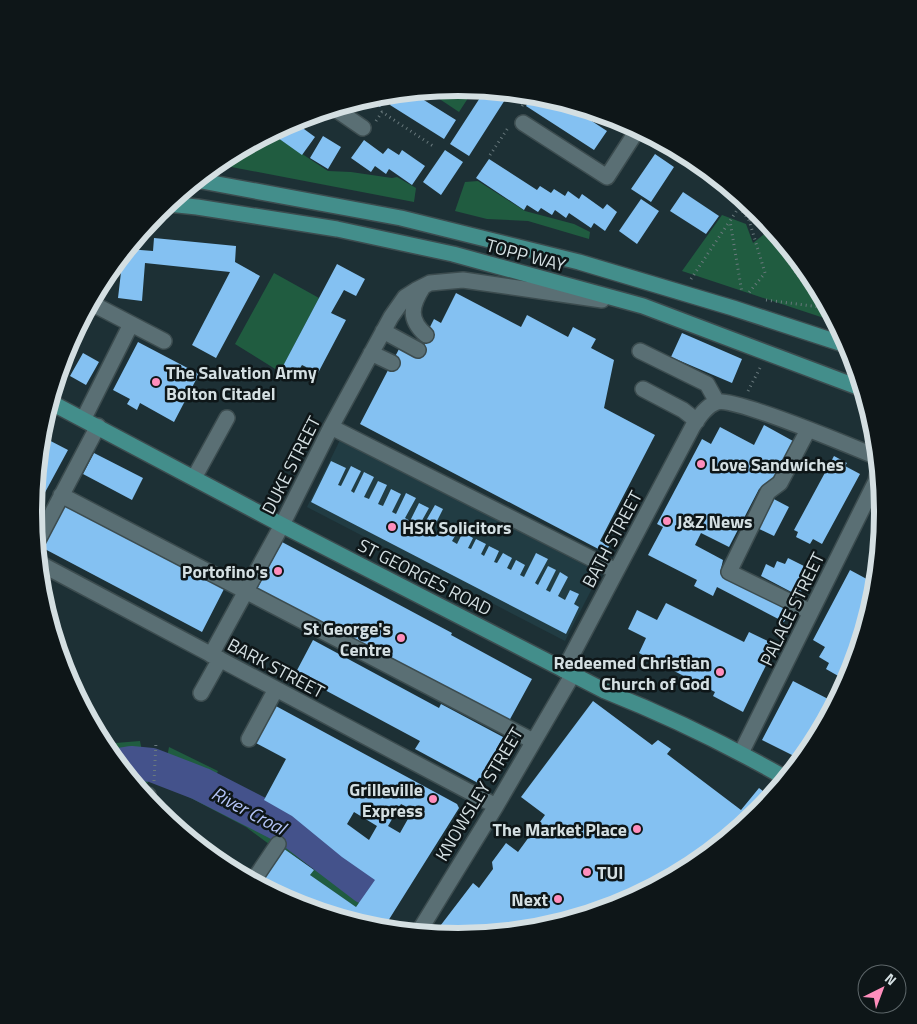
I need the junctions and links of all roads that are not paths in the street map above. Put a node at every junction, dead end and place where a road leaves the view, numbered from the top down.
1 (341, 113) edge
2 (523, 123) dead end
3 (363, 128) road end
4 (634, 135) edge
5 (205, 182) edge
6 (178, 205) edge
7 (424, 286) junction
8 (97, 306) edge
9 (643, 306) junction
10 (131, 324) junction
11 (384, 331) junction
12 (426, 336) dead end
13 (164, 341) dead end
14 (838, 343) edge
15 (418, 350) dead end
16 (640, 351) dead end
17 (371, 353) junction
18 (392, 363) dead end
19 (854, 386) edge
20 (643, 390) dead end
21 (717, 402) junction
22 (57, 405) edge
23 (84, 418) junction
24 (227, 418) dead end
25 (695, 424) junction
26 (98, 426) junction
27 (331, 427) junction
28 (808, 430) junction
29 (871, 455) edge
30 (194, 478) junction
31 (874, 485) edge
32 (61, 495) junction
33 (282, 525) junction
34 (43, 531) edge
35 (46, 567) edge
36 (616, 571) junction
37 (246, 591) junction
38 (811, 612) junction
39 (215, 657) junction
40 (568, 672) junction
41 (276, 689) junction
42 (201, 693) dead end
43 (249, 739) dead end
44 (533, 741) junction
45 (741, 753) junction
46 (780, 776) edge
47 (496, 806) junction
48 (278, 844) dead end
49 (257, 875) edge
50 (422, 926) edge

1 - 3 street
2 - 4 street
5 - 14 main road, TOPP WAY
6 - 9 main road, TOPP WAY
7 - 9 street, DUKE STREET
7 - 11 street, DUKE STREET
7 - 12 street
8 - 10 street
9 - 19 main road, TOPP WAY
10 - 13 street
10 - 23 street
11 - 15 street
11 - 17 street, DUKE STREET
16 - 21 street
17 - 18 street
17 - 27 street, DUKE STREET
20 - 25 street
21 - 25 street, BATH STREET
21 - 28 street
22 - 23 main road, ST GEORGES ROAD
23 - 26 main road, ST GEORGES ROAD
24 - 30 street
25 - 36 street, BATH STREET
26 - 30 main road, ST GEORGES ROAD
26 - 32 street
27 - 33 street, DUKE STREET
27 - 36 street
28 - 29 street
28 - 38 street
30 - 33 main road, ST GEORGES ROAD
31 - 38 street, PALACE STREET
32 - 34 street
32 - 37 street
33 - 37 street, DUKE STREET
33 - 40 main road, ST GEORGES ROAD
35 - 39 street, BARK STREET
36 - 40 street, BATH STREET
37 - 39 street, DUKE STREET
37 - 44 street
38 - 45 street, PALACE STREET
39 - 41 street, BARK STREET
39 - 42 street, DUKE STREET
40 - 44 street, KNOWSLEY STREET
40 - 45 main road, ST GEORGES ROAD
41 - 43 street
41 - 47 street, BARK STREET
44 - 47 street, KNOWSLEY STREET
45 - 46 main road, ST GEORGES ROAD
47 - 50 street, KNOWSLEY STREET
48 - 49 street

